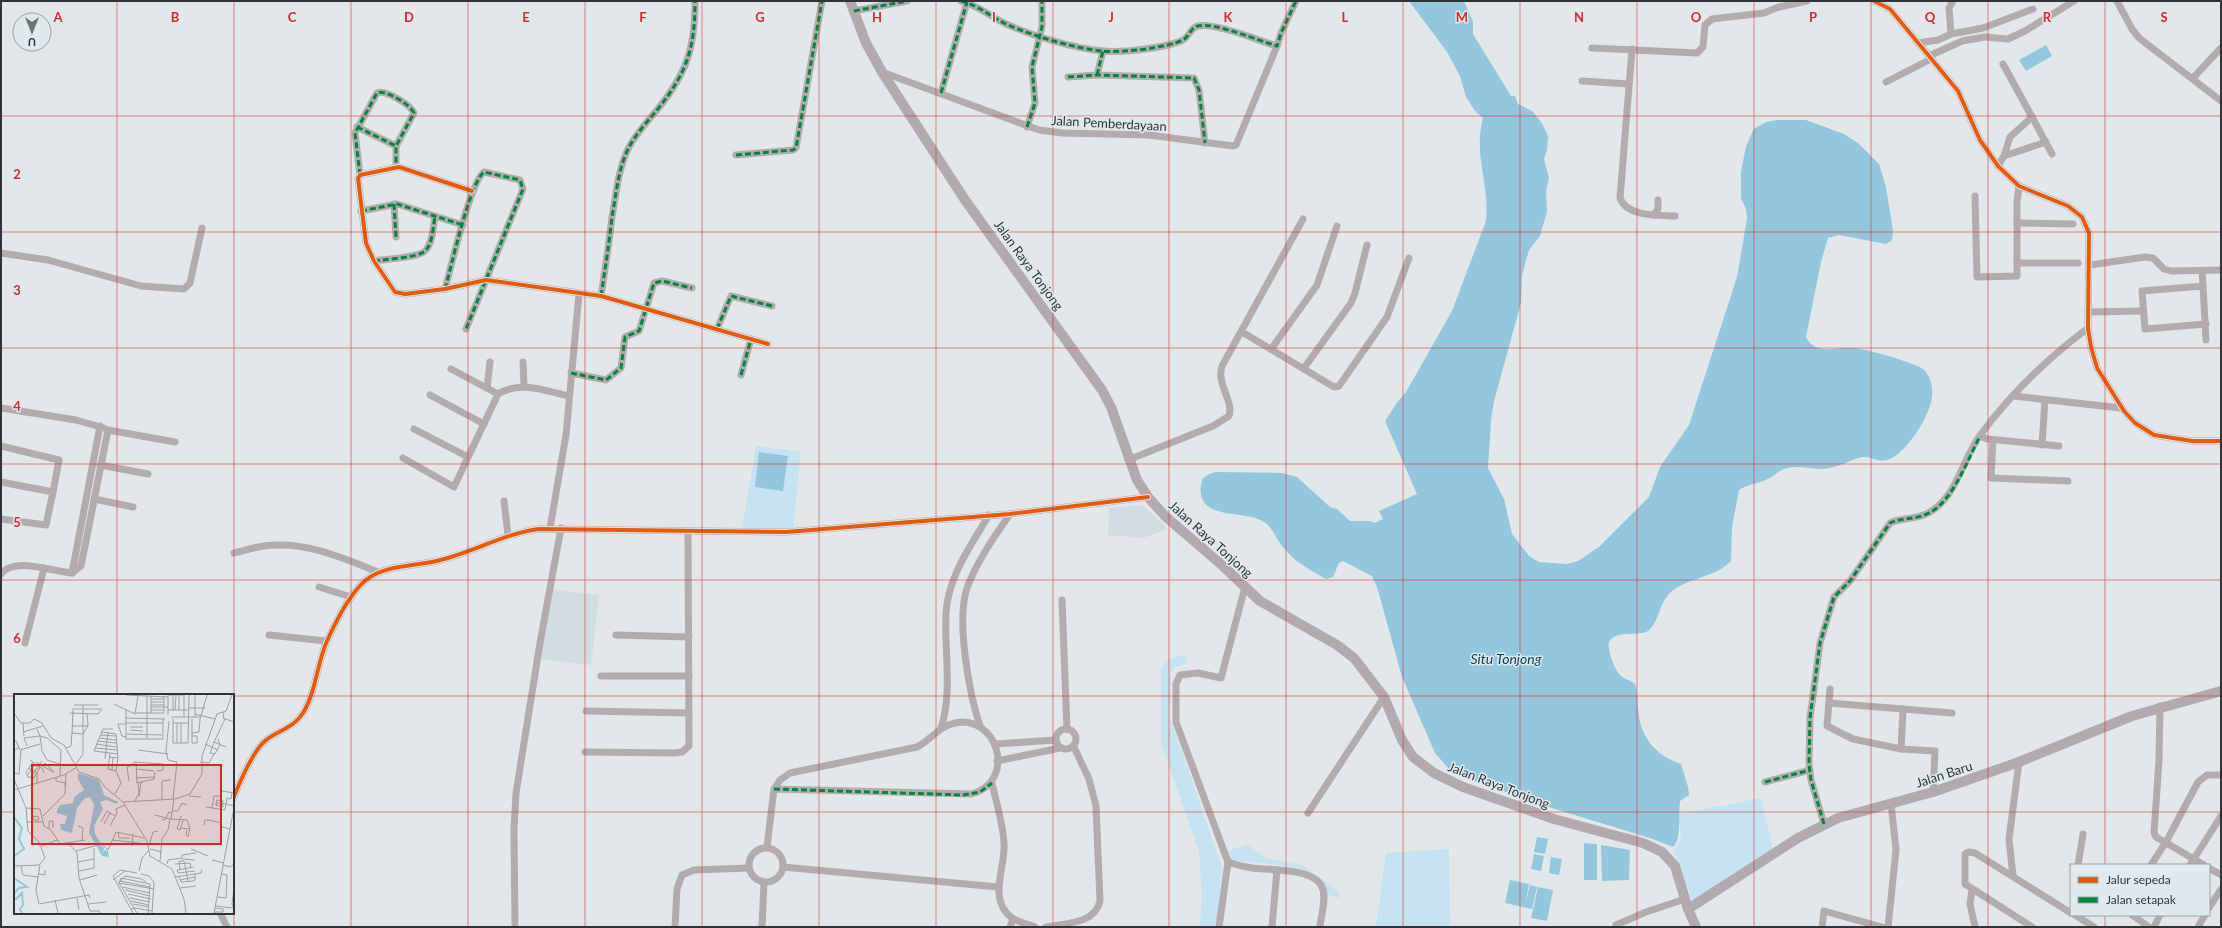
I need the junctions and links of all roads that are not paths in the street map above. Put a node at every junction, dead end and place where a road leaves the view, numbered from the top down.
1 (695, 1) edge
2 (822, 1) edge
3 (907, 1) edge
4 (1042, 1) edge
5 (1296, 1) edge
6 (1807, 1) edge
7 (1874, 1) edge
8 (1953, 1) edge
9 (2074, 1) edge
10 (2117, 1) edge
11 (968, 2) edge
12 (1778, 4) edge
13 (852, 6) edge
14 (2033, 9) dead end
15 (1951, 34) junction
16 (1039, 36) junction
17 (1918, 43) junction
18 (1277, 46) junction
19 (1592, 48) dead end
20 (2221, 48) edge
21 (1632, 50) junction
22 (1103, 51) junction
23 (1930, 57) junction
24 (2003, 64) dead end
25 (882, 72) junction
26 (1097, 75) junction
27 (1068, 77) dead end
28 (2192, 78) junction
29 (1582, 81) dead end
30 (1886, 82) dead end
31 (1629, 84) junction
32 (941, 93) junction
33 (2221, 102) edge
34 (2032, 117) junction
35 (357, 127) junction
36 (1027, 127) junction
37 (2046, 142) junction
38 (1205, 143) junction
39 (396, 146) junction
40 (2052, 154) dead end
41 (736, 155) dead end
42 (2004, 156) junction
43 (1998, 166) junction
44 (396, 167) junction
45 (360, 175) junction
46 (2019, 186) junction
47 (472, 190) junction
48 (1975, 196) dead end
49 (1658, 200) dead end
50 (394, 204) junction
51 (361, 210) junction
52 (1654, 215) junction
53 (1675, 216) dead end
54 (435, 217) junction
55 (1303, 219) dead end
56 (2017, 223) junction
57 (2073, 224) dead end
58 (463, 225) junction
59 (1337, 226) dead end
60 (202, 228) dead end
61 (396, 237) dead end
62 (1367, 245) dead end
63 (1, 253) edge
64 (1409, 258) dead end
65 (374, 261) junction
66 (2017, 263) junction
67 (2078, 264) dead end
68 (2090, 265) junction
69 (2221, 270) edge
70 (2202, 271) junction
71 (486, 280) junction
72 (2202, 286) junction
73 (692, 288) dead end
74 (445, 289) junction
75 (579, 294) junction
76 (601, 296) junction
77 (772, 306) dead end
78 (647, 309) junction
79 (2143, 311) junction
80 (2088, 312) junction
81 (2206, 324) junction
82 (2088, 328) junction
83 (466, 329) dead end
84 (717, 329) junction
85 (1242, 332) junction
86 (751, 339) junction
87 (2206, 340) dead end
88 (768, 344) dead end
89 (1272, 348) junction
90 (490, 362) dead end
91 (523, 362) dead end
92 (1304, 368) junction
93 (451, 369) dead end
94 (571, 373) junction
95 (741, 375) dead end
96 (524, 386) junction
97 (487, 388) junction
98 (498, 394) junction
99 (430, 395) dead end
100 (569, 396) junction
101 (2013, 396) junction
102 (2045, 400) junction
103 (1, 408) edge
104 (2121, 408) junction
105 (484, 424) junction
106 (100, 426) junction
107 (414, 428) dead end
108 (108, 430) junction
109 (1980, 436) junction
110 (1993, 440) junction
111 (2221, 441) edge
112 (175, 442) dead end
113 (2042, 445) junction
114 (1, 446) edge
115 (2059, 446) dead end
116 (468, 457) junction
117 (403, 458) dead end
118 (1128, 460) junction
119 (100, 465) junction
120 (148, 474) dead end
121 (2068, 481) dead end
122 (1, 482) edge
123 (53, 492) junction
124 (1148, 497) junction
125 (94, 499) junction
126 (504, 502) dead end
127 (132, 507) dead end
128 (1010, 514) junction
129 (989, 516) junction
130 (1, 519) edge
131 (550, 528) junction
132 (561, 528) junction
133 (688, 531) junction
134 (508, 535) junction
135 (234, 553) dead end
136 (44, 568) junction
137 (378, 572) junction
138 (72, 573) junction
139 (1, 574) edge
140 (319, 587) dead end
141 (1245, 587) junction
142 (351, 597) junction
143 (1062, 600) dead end
144 (269, 635) dead end
145 (616, 635) dead end
146 (689, 637) junction
147 (326, 641) junction
148 (25, 644) dead end
149 (601, 676) dead end
150 (689, 676) junction
151 (1830, 689) dead end
152 (2221, 691) edge
153 (1384, 697) junction
154 (1829, 703) junction
155 (2160, 706) junction
156 (1903, 709) junction
157 (586, 711) dead end
158 (689, 713) junction
159 (1952, 713) dead end
160 (980, 726) junction
161 (940, 728) junction
162 (1067, 729) junction
163 (1056, 740) junction
164 (995, 744) junction
165 (1074, 747) junction
166 (1060, 748) junction
167 (1901, 749) junction
168 (585, 752) dead end
169 (997, 761) junction
170 (2019, 762) junction
171 (1810, 770) junction
172 (2221, 775) edge
173 (1765, 782) dead end
174 (992, 783) junction
175 (774, 788) junction
176 (1933, 792) junction
177 (234, 797) edge
178 (1891, 803) junction
179 (1308, 812) dead end
180 (2221, 816) edge
181 (1824, 824) junction
182 (2083, 834) dead end
183 (2166, 842) junction
184 (767, 847) junction
185 (1228, 862) junction
186 (2192, 862) edge
187 (2078, 864) edge
188 (2152, 864) edge
189 (783, 867) junction
190 (748, 868) junction
191 (2210, 869) edge
192 (1277, 870) junction
193 (2221, 875) edge
194 (2013, 876) junction
195 (764, 882) junction
196 (998, 888) junction
197 (2221, 889) edge
198 (1972, 890) junction
199 (1686, 904) junction
200 (2210, 906) edge
201 (2070, 912) edge
202 (220, 914) edge
203 (2077, 916) edge
204 (2133, 916) edge
205 (2160, 916) edge
206 (2204, 916) edge
207 (1014, 919) junction
208 (1616, 925) dead end
209 (2029, 926) edge
210 (227, 927) edge
211 (515, 927) edge
212 (675, 927) edge
213 (762, 927) edge
214 (1010, 927) edge
215 (1035, 927) edge
216 (1046, 927) edge
217 (1219, 927) edge
218 (1272, 927) edge
219 (1320, 927) edge
220 (1696, 927) edge
221 (1822, 927) edge
222 (1882, 927) edge
223 (1888, 927) edge
224 (1975, 927) edge
225 (2094, 927) edge
226 (2149, 927) edge
227 (2154, 927) edge
228 (2198, 927) edge

1 - 76 street
2 - 41 street
3 - 13 street
4 - 16 street
5 - 18 street, Jalan Pemberdayaan
6 - 12 street
7 - 17 street
8 - 15 street
9 - 23 street
10 - 28 street
11 - 16 street
11 - 32 street
12 - 21 street
13 - 25 main road, Jalan Raya Tonjong
14 - 15 street
15 - 17 street
16 - 22 street
16 - 36 street
17 - 23 street
18 - 22 street
18 - 38 street, Jalan Pemberdayaan
19 - 21 street
20 - 28 street
21 - 31 street
22 - 26 street
23 - 30 street
23 - 43 street
24 - 34 street
25 - 32 street, Jalan Pemberdayaan
25 - 118 main road, Jalan Raya Tonjong
26 - 27 street
26 - 38 street
28 - 33 street
29 - 31 street
31 - 52 street
32 - 36 street, Jalan Pemberdayaan
34 - 37 street
34 - 42 street
35 - 39 street
35 - 39 street
35 - 45 street
36 - 38 street, Jalan Pemberdayaan
37 - 40 street
37 - 42 street
39 - 44 street
42 - 43 street
43 - 46 street
44 - 45 street
44 - 47 street
45 - 51 street
46 - 56 street
46 - 68 street
47 - 58 street
47 - 71 street
48 - 66 street
49 - 52 street
50 - 51 street
50 - 54 street
50 - 61 street
51 - 65 street
52 - 53 street
54 - 58 street
54 - 65 street
55 - 85 street
56 - 57 street
56 - 66 street
58 - 74 street
59 - 89 street
60 - 63 street
62 - 92 street
64 - 92 street
65 - 74 street
66 - 67 street
68 - 70 street
68 - 80 street
69 - 70 street
70 - 72 street
71 - 74 street
71 - 75 street
71 - 83 street
72 - 79 street
72 - 81 street
73 - 78 street
75 - 76 street
75 - 94 street
76 - 78 street
77 - 84 street
78 - 84 street
78 - 94 street
79 - 80 street
79 - 81 street
80 - 82 street
81 - 87 street
82 - 101 street
82 - 104 street
84 - 86 street
85 - 89 street
85 - 118 street
86 - 88 street
86 - 95 street
89 - 92 street
90 - 97 street
91 - 96 street
93 - 97 street
94 - 100 street
96 - 98 street
96 - 100 street
97 - 98 street
98 - 105 street
99 - 105 street
100 - 131 street
101 - 102 street
101 - 109 street
102 - 104 street
102 - 113 street
103 - 106 street
104 - 111 street
105 - 116 street
106 - 108 street
106 - 138 street
107 - 116 street
108 - 112 street
108 - 119 street
109 - 110 street
109 - 171 street
110 - 113 street
110 - 121 street
113 - 115 street
114 - 123 street
116 - 117 street
118 - 124 main road, Jalan Raya Tonjong
119 - 120 street
119 - 125 street
122 - 123 street
123 - 130 street
124 - 128 street
124 - 141 main road, Jalan Raya Tonjong
125 - 127 street
125 - 138 street
126 - 134 street
128 - 129 street
128 - 160 street
129 - 133 street
129 - 161 street
131 - 132 street
131 - 134 street
132 - 133 street
132 - 211 street
133 - 146 street
134 - 137 street
135 - 137 street
136 - 138 street
136 - 139 street
136 - 148 street
137 - 142 street
140 - 142 street
141 - 153 main road, Jalan Raya Tonjong
141 - 185 street
142 - 147 street
143 - 162 street
144 - 147 street
145 - 146 street
146 - 150 street
147 - 177 street
149 - 150 street
150 - 158 street
151 - 154 street
152 - 155 main road, Jalan Baru
153 - 179 street
153 - 199 main road, Jalan Raya Tonjong
154 - 156 street
154 - 167 street
155 - 170 main road, Jalan Baru
155 - 183 street
156 - 159 street
156 - 167 street
157 - 158 street
158 - 168 street
160 - 161 street
160 - 164 street
161 - 175 street
162 - 163 street
162 - 165 street
163 - 164 street
163 - 166 street
164 - 169 street
165 - 166 street
165 - 216 street
166 - 169 street
167 - 176 street
169 - 174 street
170 - 176 main road, Jalan Baru
170 - 194 street
171 - 173 street
171 - 181 street
172 - 183 street
174 - 175 street
174 - 196 street
175 - 184 street
176 - 178 main road, Jalan Baru
178 - 181 main road, Jalan Baru
178 - 223 street
180 - 186 street
181 - 199 main road, Jalan Baru
182 - 187 street
183 - 186 street
183 - 188 street
184 - 189 street
184 - 190 street
185 - 192 street
185 - 217 street
189 - 195 street
189 - 196 street
190 - 195 street
190 - 212 street
191 - 193 street
192 - 218 street
192 - 219 street
194 - 198 street
194 - 201 street
195 - 213 street
196 - 207 street
197 - 200 street
198 - 209 street
198 - 224 street
199 - 208 street
199 - 220 main road, Jalan Raya Tonjong
202 - 210 street
203 - 225 street
204 - 226 street
205 - 227 street
206 - 228 street
207 - 214 street
207 - 215 street
221 - 222 street

